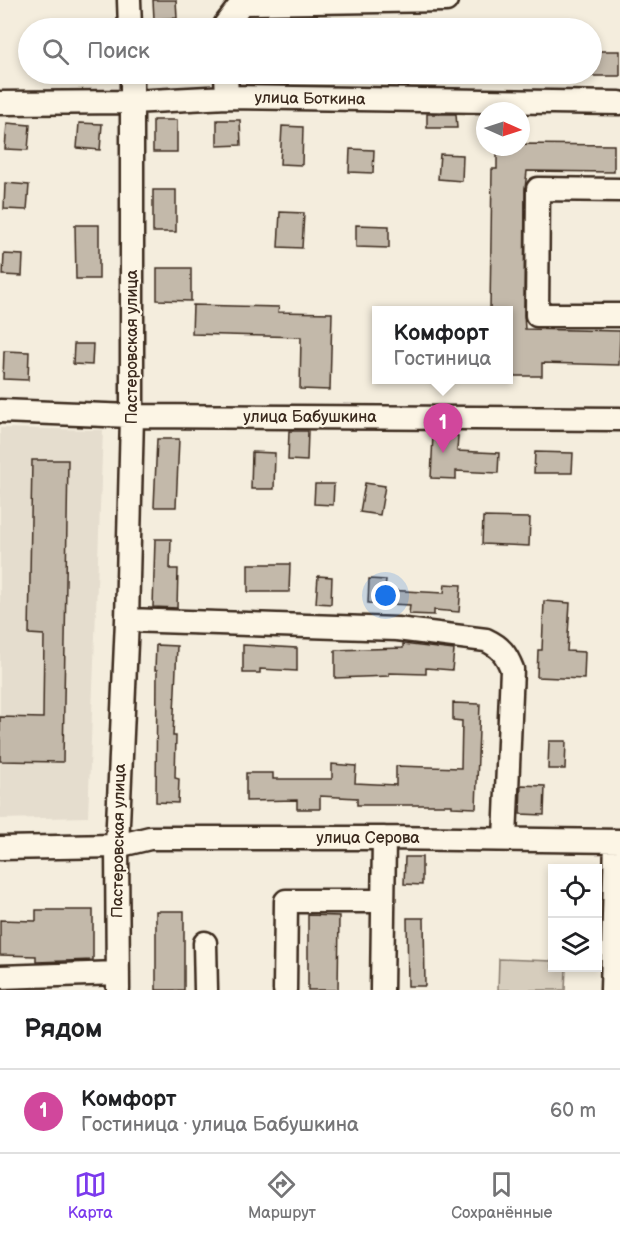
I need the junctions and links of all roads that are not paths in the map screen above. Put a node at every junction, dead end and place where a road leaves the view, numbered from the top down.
1 (129, 0) edge
2 (446, 0) edge
3 (130, 18) edge
4 (230, 18) edge
5 (132, 84) edge
6 (226, 84) edge
7 (226, 98) junction
8 (132, 102) junction
9 (0, 103) edge
10 (620, 103) edge
11 (620, 190) edge
12 (620, 315) edge
13 (0, 411) edge
14 (132, 416) junction
15 (620, 419) edge
16 (127, 620) junction
17 (384, 838) junction
18 (505, 839) junction
19 (618, 841) edge
20 (117, 846) junction
21 (0, 848) edge
22 (382, 901) junction
23 (617, 938) edge
24 (205, 943) dead end
25 (0, 977) edge
26 (118, 982) edge
27 (206, 990) edge
28 (285, 990) edge
29 (382, 990) edge
30 (612, 990) edge

1 - 3 street
2 - 4 street
5 - 8 street, Пастеровская улица
6 - 7 street
7 - 8 street, улица Боткина
7 - 10 street, улица Боткина
8 - 9 street, улица Боткина
8 - 14 street, Пастеровская улица
11 - 12 street
13 - 14 street, улица Бабушкина
14 - 15 street, улица Бабушкина
14 - 16 street, Пастеровская улица
16 - 18 street
16 - 20 street, Пастеровская улица
17 - 18 street, улица Серова
17 - 20 street, улица Серова
17 - 22 street
18 - 19 street, улица Серова
19 - 23 street
20 - 21 street, улица Серова
20 - 26 street, Пастеровская улица
22 - 28 street
22 - 29 street
23 - 30 street
24 - 27 street
25 - 26 street

